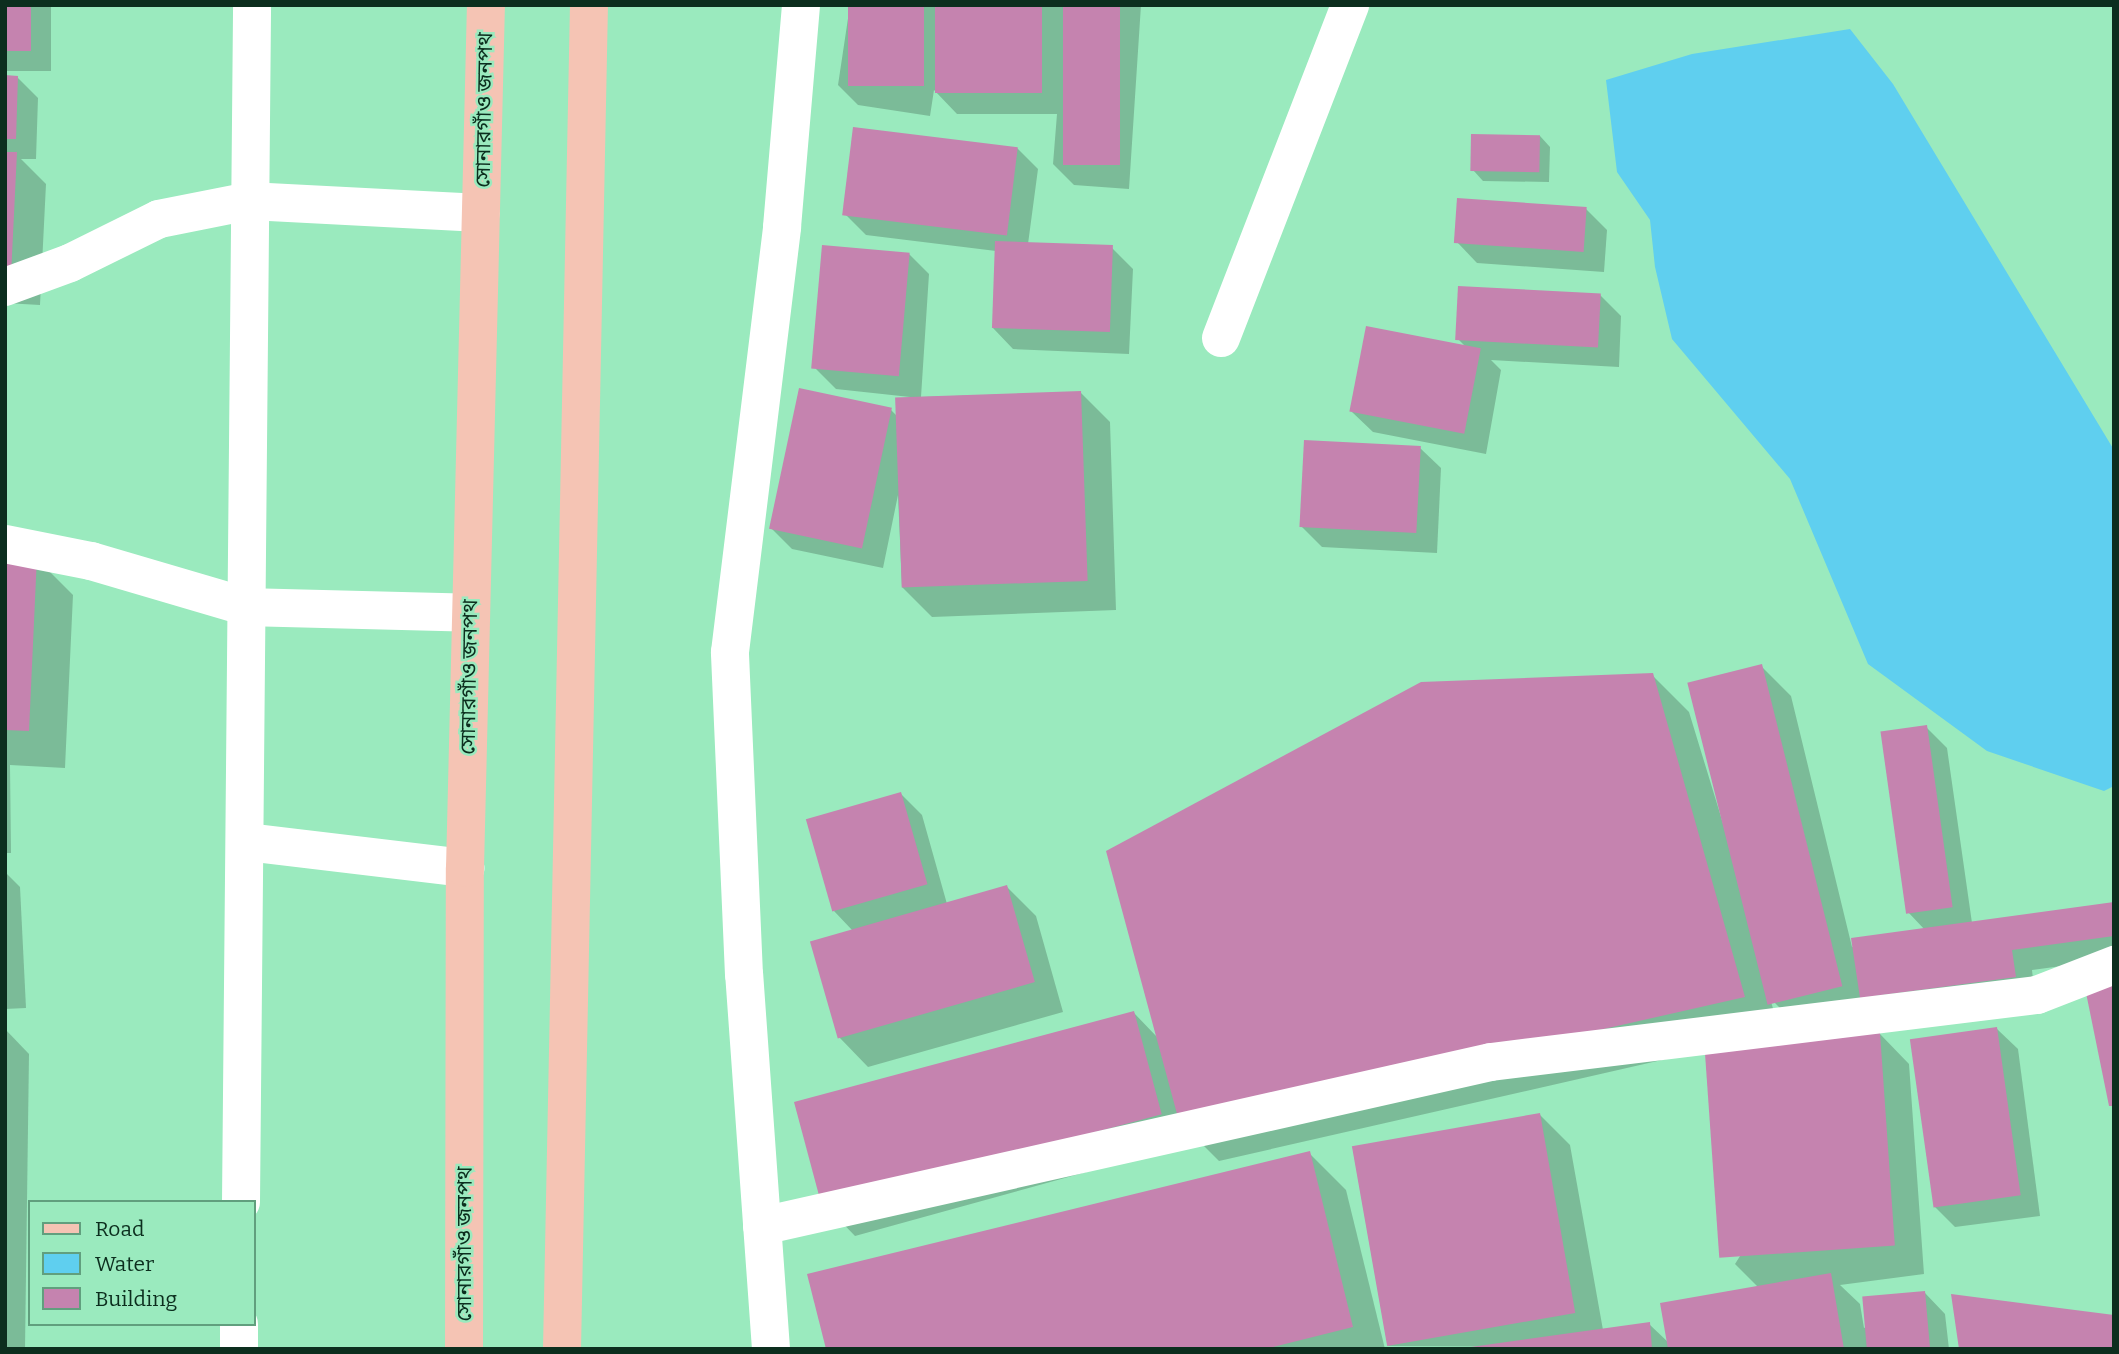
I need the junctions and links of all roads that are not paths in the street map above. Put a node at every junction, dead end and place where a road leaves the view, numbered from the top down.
1 (252, 5) edge
2 (486, 5) edge
3 (589, 5) edge
4 (801, 5) edge
5 (1349, 5) edge
6 (250, 201) junction
7 (481, 213) junction
8 (5, 287) edge
9 (1221, 338) dead end
10 (5, 544) edge
11 (247, 607) junction
12 (471, 613) junction
13 (246, 842) junction
14 (465, 868) junction
15 (2114, 965) edge
16 (241, 1200) edge
17 (762, 1226) junction
18 (239, 1326) edge
19 (239, 1349) edge
20 (464, 1349) edge
21 (562, 1349) edge
22 (771, 1349) edge

1 - 6 street
2 - 7 main road, সোনারগাঁও জনপথ
3 - 21 main road
4 - 17 street
5 - 9 street
6 - 7 street
6 - 8 street
6 - 11 street
7 - 12 main road, সোনারগাঁও জনপথ
10 - 11 street
11 - 12 street
11 - 13 street
12 - 14 main road, সোনারগাঁও জনপথ
13 - 14 street
13 - 16 street
14 - 20 main road, সোনারগাঁও জনপথ
15 - 17 street
17 - 22 street
18 - 19 street

